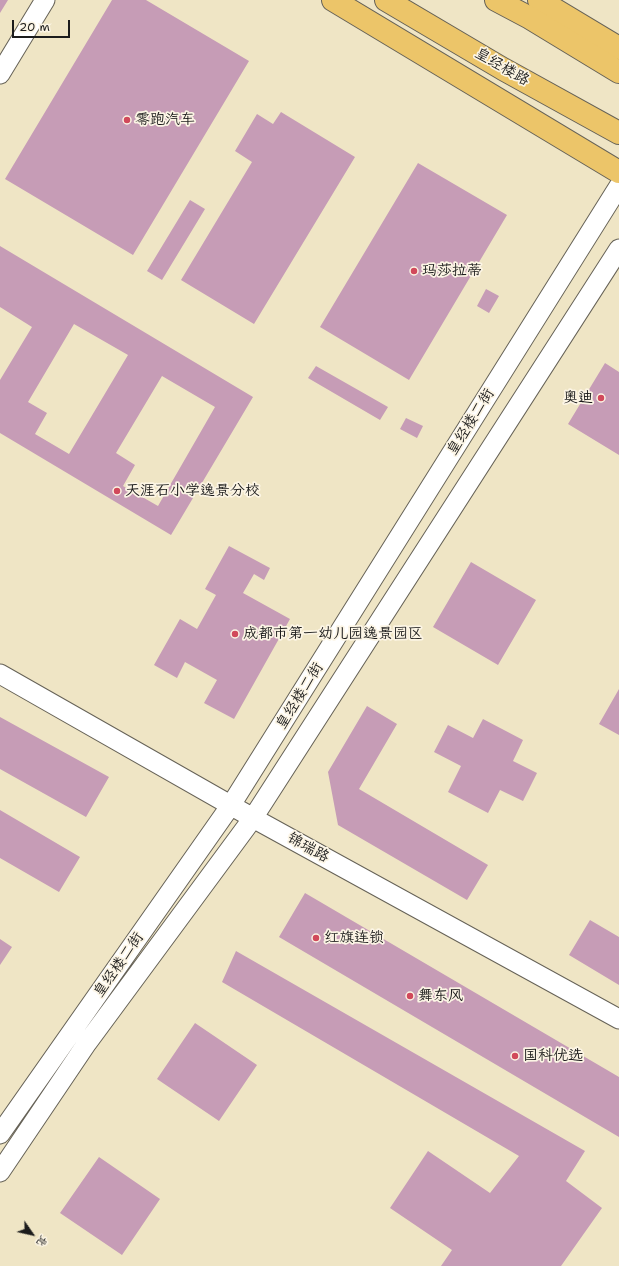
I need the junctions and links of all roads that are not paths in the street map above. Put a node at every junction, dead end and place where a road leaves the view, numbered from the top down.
1 (45, 0) edge
2 (333, 0) edge
3 (386, 0) edge
4 (496, 0) edge
5 (506, 0) edge
6 (535, 9) edge
7 (619, 48) edge
8 (619, 72) edge
9 (0, 74) edge
10 (619, 133) edge
11 (619, 172) edge
12 (619, 186) edge
13 (619, 249) edge
14 (0, 674) edge
15 (231, 805) junction
16 (253, 818) junction
17 (619, 1019) edge
18 (0, 1134) edge
19 (0, 1172) edge

1 - 9 street
2 - 11 main road
3 - 10 main road, 皇经楼路
4 - 6 main road
5 - 6 main road
6 - 7 main road
6 - 8 main road
12 - 15 street, 皇经楼二街
13 - 16 street, 皇经楼二街
14 - 15 street, 锦瑞路
15 - 16 street, 锦瑞路
15 - 18 street, 皇经楼二街
16 - 17 street, 锦瑞路
16 - 19 street, 皇经楼二街

